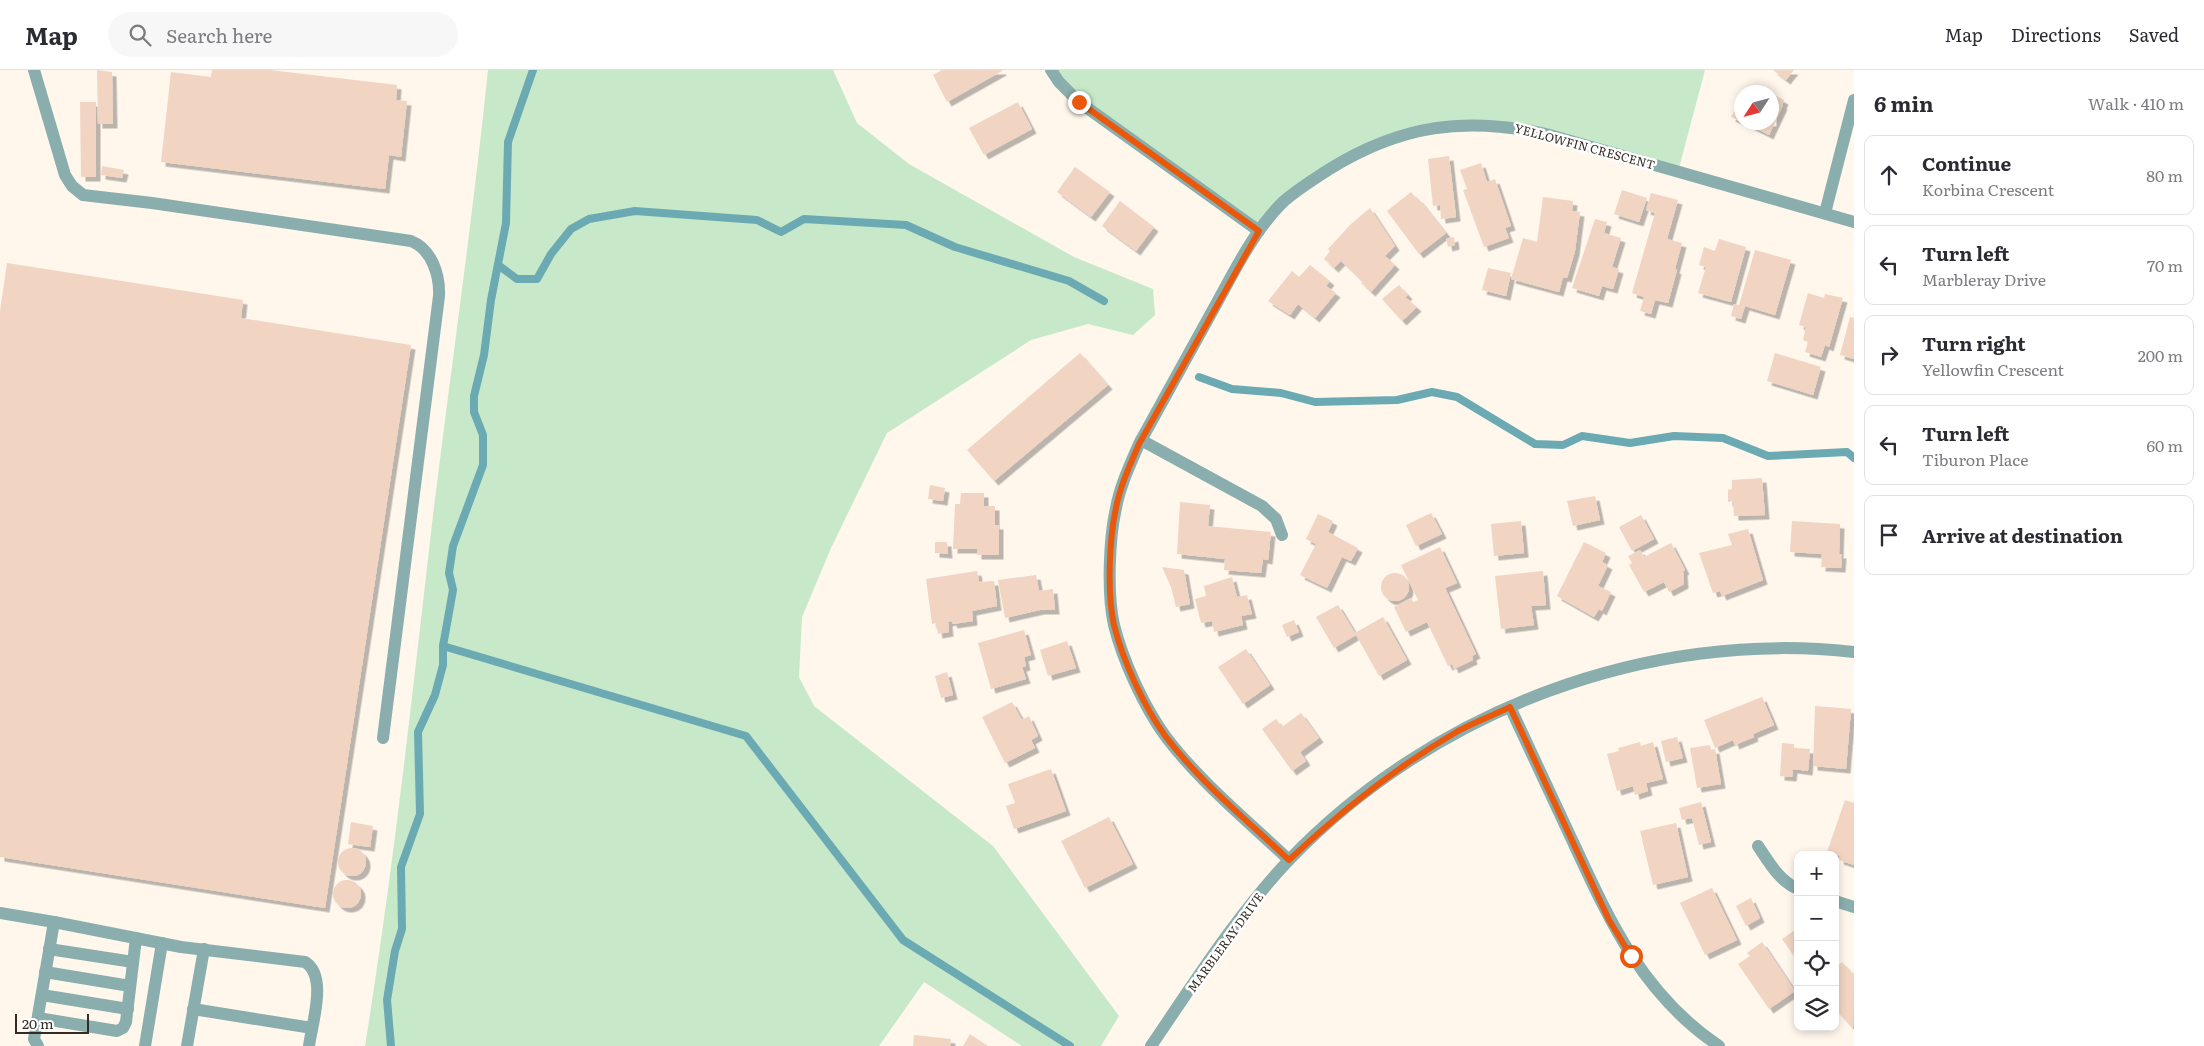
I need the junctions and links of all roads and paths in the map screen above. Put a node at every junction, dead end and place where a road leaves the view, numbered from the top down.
1 (34, 70) edge
2 (1051, 70) edge
3 (1854, 100) edge
4 (1825, 213) junction
5 (1854, 222) edge
6 (1259, 231) junction
7 (1141, 440) junction
8 (1282, 535) dead end
9 (1854, 652) edge
10 (1510, 707) junction
11 (383, 738) dead end
12 (1758, 846) dead end
13 (1289, 860) junction
14 (1794, 886) edge
15 (1839, 902) edge
16 (1854, 907) edge
17 (0, 913) edge
18 (54, 922) junction
19 (136, 938) junction
20 (162, 943) junction
21 (49, 949) junction
22 (204, 949) junction
23 (133, 962) junction
24 (45, 972) junction
25 (130, 986) junction
26 (42, 994) junction
27 (128, 1009) junction
28 (193, 1009) junction
29 (38, 1018) junction
30 (312, 1028) junction
31 (38, 1046) edge
32 (145, 1046) edge
33 (187, 1046) edge
34 (309, 1046) edge
35 (1151, 1046) edge
36 (1719, 1046) edge

1 - 11 street
2 - 6 street
3 - 4 street
4 - 5 street, YELLOWFIN CRESCENT
4 - 6 street, YELLOWFIN CRESCENT
6 - 7 street, YELLOWFIN CRESCENT
7 - 8 street
7 - 13 street, YELLOWFIN CRESCENT
9 - 10 street, MARBLERAY DRIVE
10 - 13 street, MARBLERAY DRIVE
10 - 36 street
12 - 14 street
13 - 35 street, MARBLERAY DRIVE
15 - 16 street
17 - 18 street
18 - 19 street
18 - 21 street
19 - 20 street
19 - 23 street
20 - 22 street
20 - 32 street
21 - 23 street
21 - 24 street
22 - 28 street
22 - 30 street
23 - 25 street
24 - 25 street
24 - 26 street
25 - 27 street
26 - 27 street
26 - 29 street
27 - 29 street
28 - 30 street
28 - 33 street
29 - 31 street
30 - 34 street

